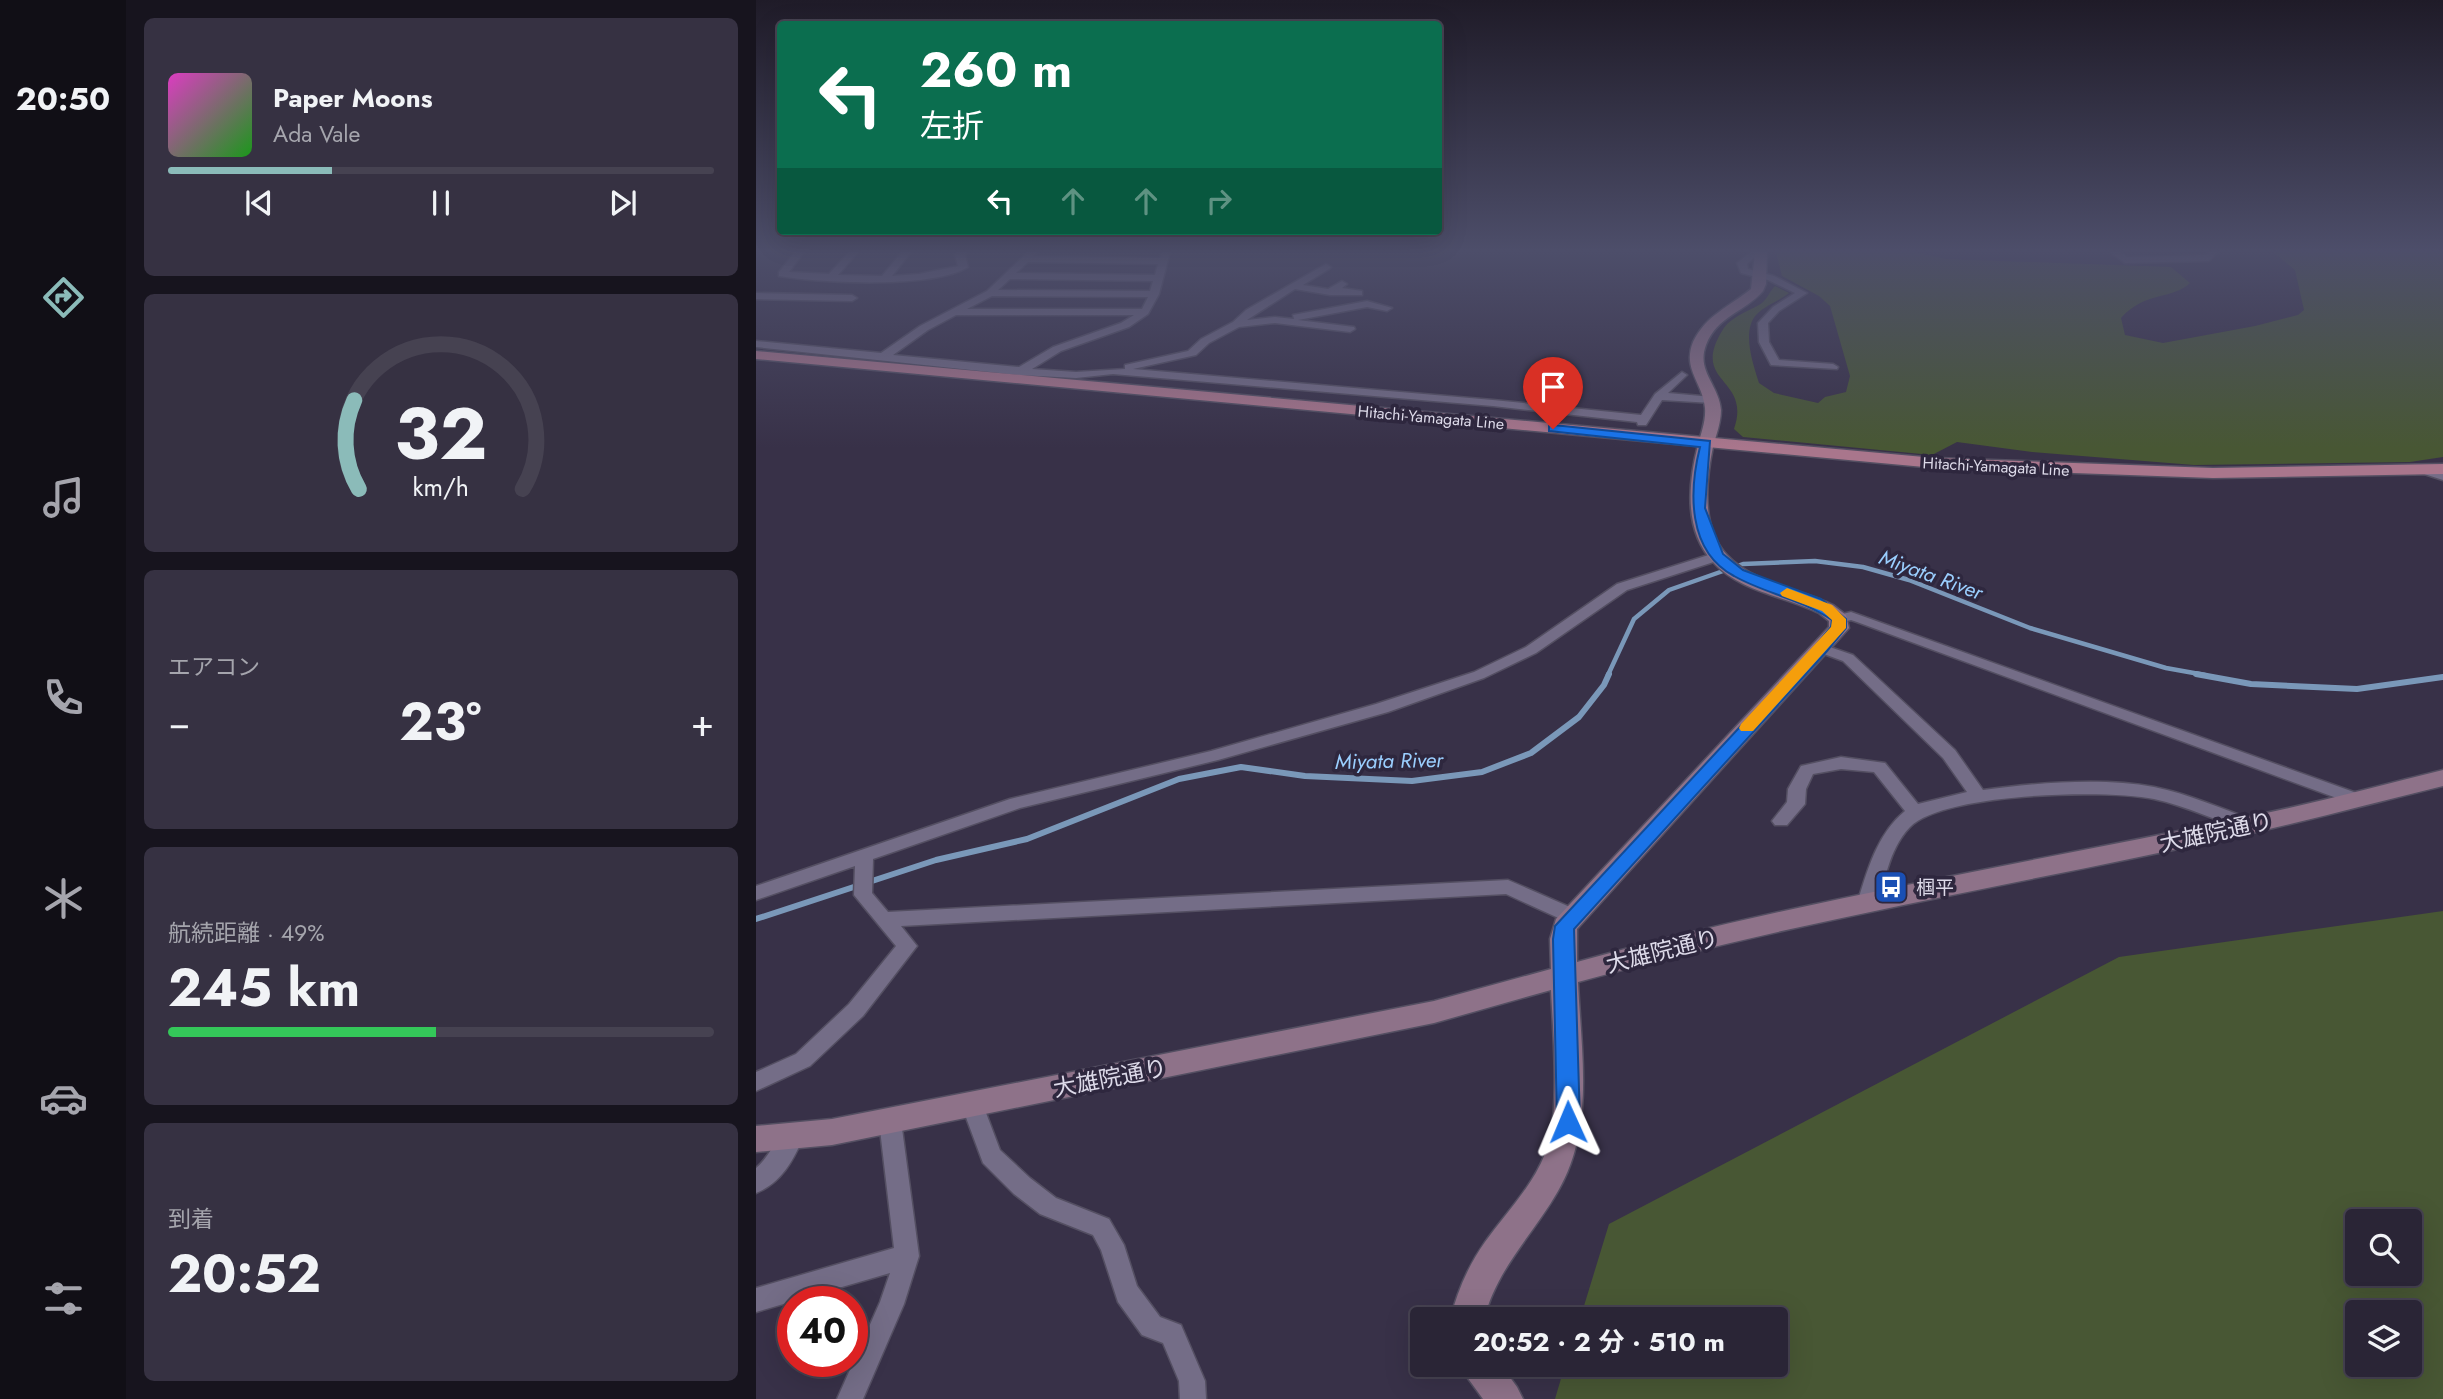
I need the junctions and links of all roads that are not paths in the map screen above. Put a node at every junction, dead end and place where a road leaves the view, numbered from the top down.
1 (946, 317) edge
2 (1137, 317) edge
3 (1244, 317) edge
4 (1291, 317) edge
5 (1718, 317) edge
6 (1768, 317) edge
7 (1275, 320) junction
8 (1237, 324) junction
9 (1350, 329) dead end
10 (756, 344) edge
11 (756, 355) edge
12 (884, 356) junction
13 (1833, 367) dead end
14 (1113, 371) junction
15 (1016, 375) junction
16 (1682, 375) dead end
17 (1659, 396) junction
18 (1712, 400) junction
19 (1706, 444) junction
20 (2443, 469) edge
21 (2425, 470) junction
22 (2443, 476) edge
23 (1726, 564) junction
24 (1839, 619) junction
25 (1821, 648) junction
26 (2443, 778) edge
27 (1978, 796) junction
28 (2359, 800) junction
29 (1916, 813) junction
30 (1782, 821) dead end
31 (2250, 825) junction
32 (864, 855) junction
33 (756, 893) edge
34 (1866, 904) junction
35 (1572, 916) junction
36 (883, 920) junction
37 (1566, 977) junction
38 (756, 1082) edge
39 (972, 1104) junction
40 (890, 1121) junction
41 (792, 1138) junction
42 (756, 1139) edge
43 (756, 1182) edge
44 (907, 1256) junction
45 (756, 1300) edge
46 (1470, 1307) edge
47 (1489, 1377) edge
48 (850, 1399) edge
49 (1193, 1399) edge
50 (1506, 1399) edge

1 - 12 street
2 - 15 street
3 - 8 street
4 - 7 street
5 - 18 street
6 - 13 street
7 - 8 street
7 - 9 street
8 - 14 street
10 - 12 street
11 - 15 main road, Hitachi-Yamagata Line
12 - 15 street
14 - 15 street
14 - 17 street
15 - 19 main road, Hitachi-Yamagata Line
16 - 17 street
17 - 18 street
18 - 19 street
19 - 21 main road, Hitachi-Yamagata Line
19 - 23 street
20 - 21 main road, Hitachi-Yamagata Line
21 - 22 street
23 - 24 street
23 - 32 street
24 - 25 street
24 - 28 street
25 - 27 street
25 - 35 street
26 - 28 street, 大雄院通り
27 - 29 street
27 - 31 street
28 - 31 street, 大雄院通り
29 - 30 street
29 - 34 street
31 - 34 street, 大雄院通り
32 - 33 street
32 - 36 street
34 - 37 street, 大雄院通り
35 - 36 street
35 - 37 street
36 - 38 street
37 - 39 street, 大雄院通り
37 - 46 street
39 - 40 street, 大雄院通り
39 - 49 street
40 - 41 street, 大雄院通り
40 - 44 street
41 - 42 street, 大雄院通り
41 - 43 street
44 - 45 street
44 - 48 street
47 - 50 street

